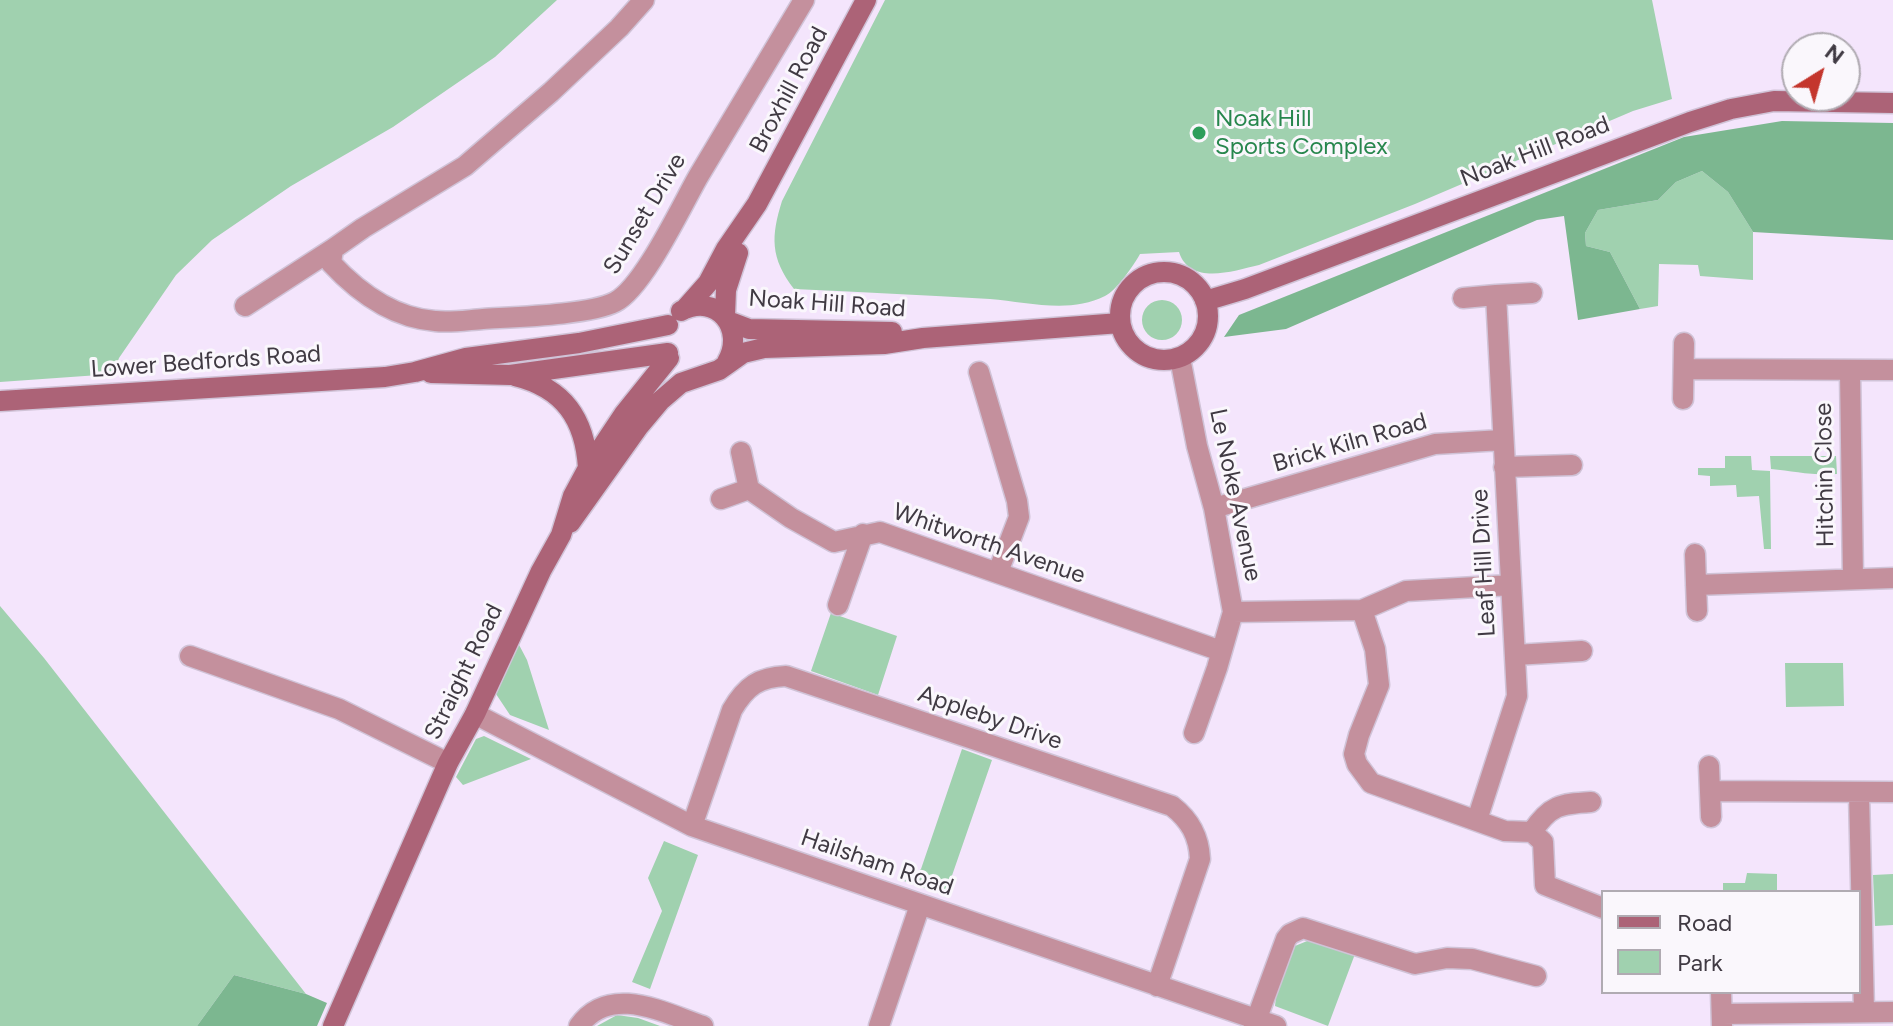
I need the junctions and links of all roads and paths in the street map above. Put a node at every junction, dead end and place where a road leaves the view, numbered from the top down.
1 (644, 0) edge
2 (804, 0) edge
3 (866, 0) edge
4 (1893, 103) edge
5 (757, 204) junction
6 (333, 249) junction
7 (1532, 293) dead end
8 (1496, 295) junction
9 (1463, 298) dead end
10 (1205, 301) junction
11 (245, 306) dead end
12 (685, 309) junction
13 (727, 319) junction
14 (1120, 323) junction
15 (668, 325) junction
16 (923, 338) junction
17 (1684, 343) dead end
18 (668, 356) junction
19 (1180, 358) junction
20 (727, 362) junction
21 (1684, 369) junction
22 (1893, 370) edge
23 (1850, 371) junction
24 (415, 372) junction
25 (979, 372) dead end
26 (510, 375) junction
27 (698, 376) junction
28 (1683, 399) dead end
29 (0, 401) edge
30 (1502, 440) junction
31 (741, 452) dead end
32 (1572, 465) dead end
33 (1504, 467) junction
34 (588, 468) junction
35 (749, 489) junction
36 (721, 499) dead end
37 (1214, 508) junction
38 (863, 534) junction
39 (561, 535) junction
40 (1695, 554) dead end
41 (998, 572) junction
42 (1893, 578) edge
43 (1853, 579) junction
44 (1511, 585) junction
45 (1696, 585) junction
46 (838, 605) dead end
47 (1362, 610) junction
48 (1697, 611) dead end
49 (1233, 612) junction
50 (1221, 651) junction
51 (1582, 651) dead end
52 (1515, 655) junction
53 (190, 656) dead end
54 (475, 714) junction
55 (1194, 733) dead end
56 (448, 763) junction
57 (1709, 766) dead end
58 (1711, 791) junction
59 (1893, 792) edge
60 (1859, 793) junction
61 (1591, 802) dead end
62 (1711, 817) dead end
63 (1477, 820) junction
64 (692, 826) junction
65 (1532, 832) junction
66 (920, 905) junction
67 (1601, 907) edge
68 (1536, 976) dead end
69 (1157, 986) junction
70 (1721, 994) edge
71 (1864, 1012) junction
72 (1893, 1012) edge
73 (1722, 1020) edge
74 (1262, 1024) edge
75 (333, 1026) edge
76 (579, 1026) edge
77 (703, 1026) edge
78 (879, 1026) edge

1 - 6 street
2 - 6 street, Sunset Drive
3 - 5 street, Broxhill Road
4 - 10 street, Noak Hill Road
5 - 12 street, Broxhill Road
5 - 13 street, Broxhill Road
6 - 11 street
7 - 8 street
8 - 9 street
8 - 30 street, Leaf Hill Drive
10 - 14 street
10 - 19 street
12 - 13 street, Noak Hill Road
12 - 15 street
13 - 16 street, Noak Hill Road
13 - 20 street, Noak Hill Road
14 - 16 street, Noak Hill Road
14 - 19 street
15 - 18 street
15 - 24 street, Lower Bedfords Road
16 - 20 street, Noak Hill Road
17 - 21 street
18 - 26 street, Lower Bedfords Road
18 - 27 street
18 - 34 street, Straight Road
19 - 37 street, Le Noke Avenue
20 - 27 street, Noak Hill Road
21 - 23 street
21 - 28 street
22 - 23 street
23 - 43 street, Hitchin Close
24 - 26 street, Lower Bedfords Road
24 - 29 street, Lower Bedfords Road
25 - 41 street
26 - 34 street
27 - 39 street, Noak Hill Road
30 - 33 street, Leaf Hill Drive
30 - 37 street, Brick Kiln Road
31 - 35 street
32 - 33 street, Leaf Hill Drive
33 - 44 street, Leaf Hill Drive
34 - 39 street, Straight Road
35 - 36 street
35 - 38 street, Whitworth Avenue
37 - 49 street, Le Noke Avenue
38 - 41 street, Whitworth Avenue
38 - 46 street
39 - 54 street, Straight Road
40 - 45 street
41 - 50 street, Whitworth Avenue
42 - 43 street, Hitchin Close
43 - 45 street, Hitchin Close
44 - 47 street
44 - 52 street, Leaf Hill Drive
45 - 48 street
47 - 49 street
47 - 63 street
49 - 50 street, Le Noke Avenue
50 - 55 street, Le Noke Avenue
51 - 52 street, Leaf Hill Drive
52 - 63 street, Leaf Hill Drive
53 - 56 street
54 - 56 street, Straight Road
54 - 64 street, Hailsham Road
56 - 75 street, Straight Road
57 - 58 street
58 - 60 street
58 - 62 street
59 - 60 street
60 - 71 street
61 - 65 street
63 - 65 street
64 - 66 street, Hailsham Road
64 - 69 street, Appleby Drive
65 - 67 street
66 - 69 street, Hailsham Road
66 - 78 street
68 - 74 street
69 - 74 street, Hailsham Road
70 - 73 street
71 - 72 street
71 - 73 street
76 - 77 street

